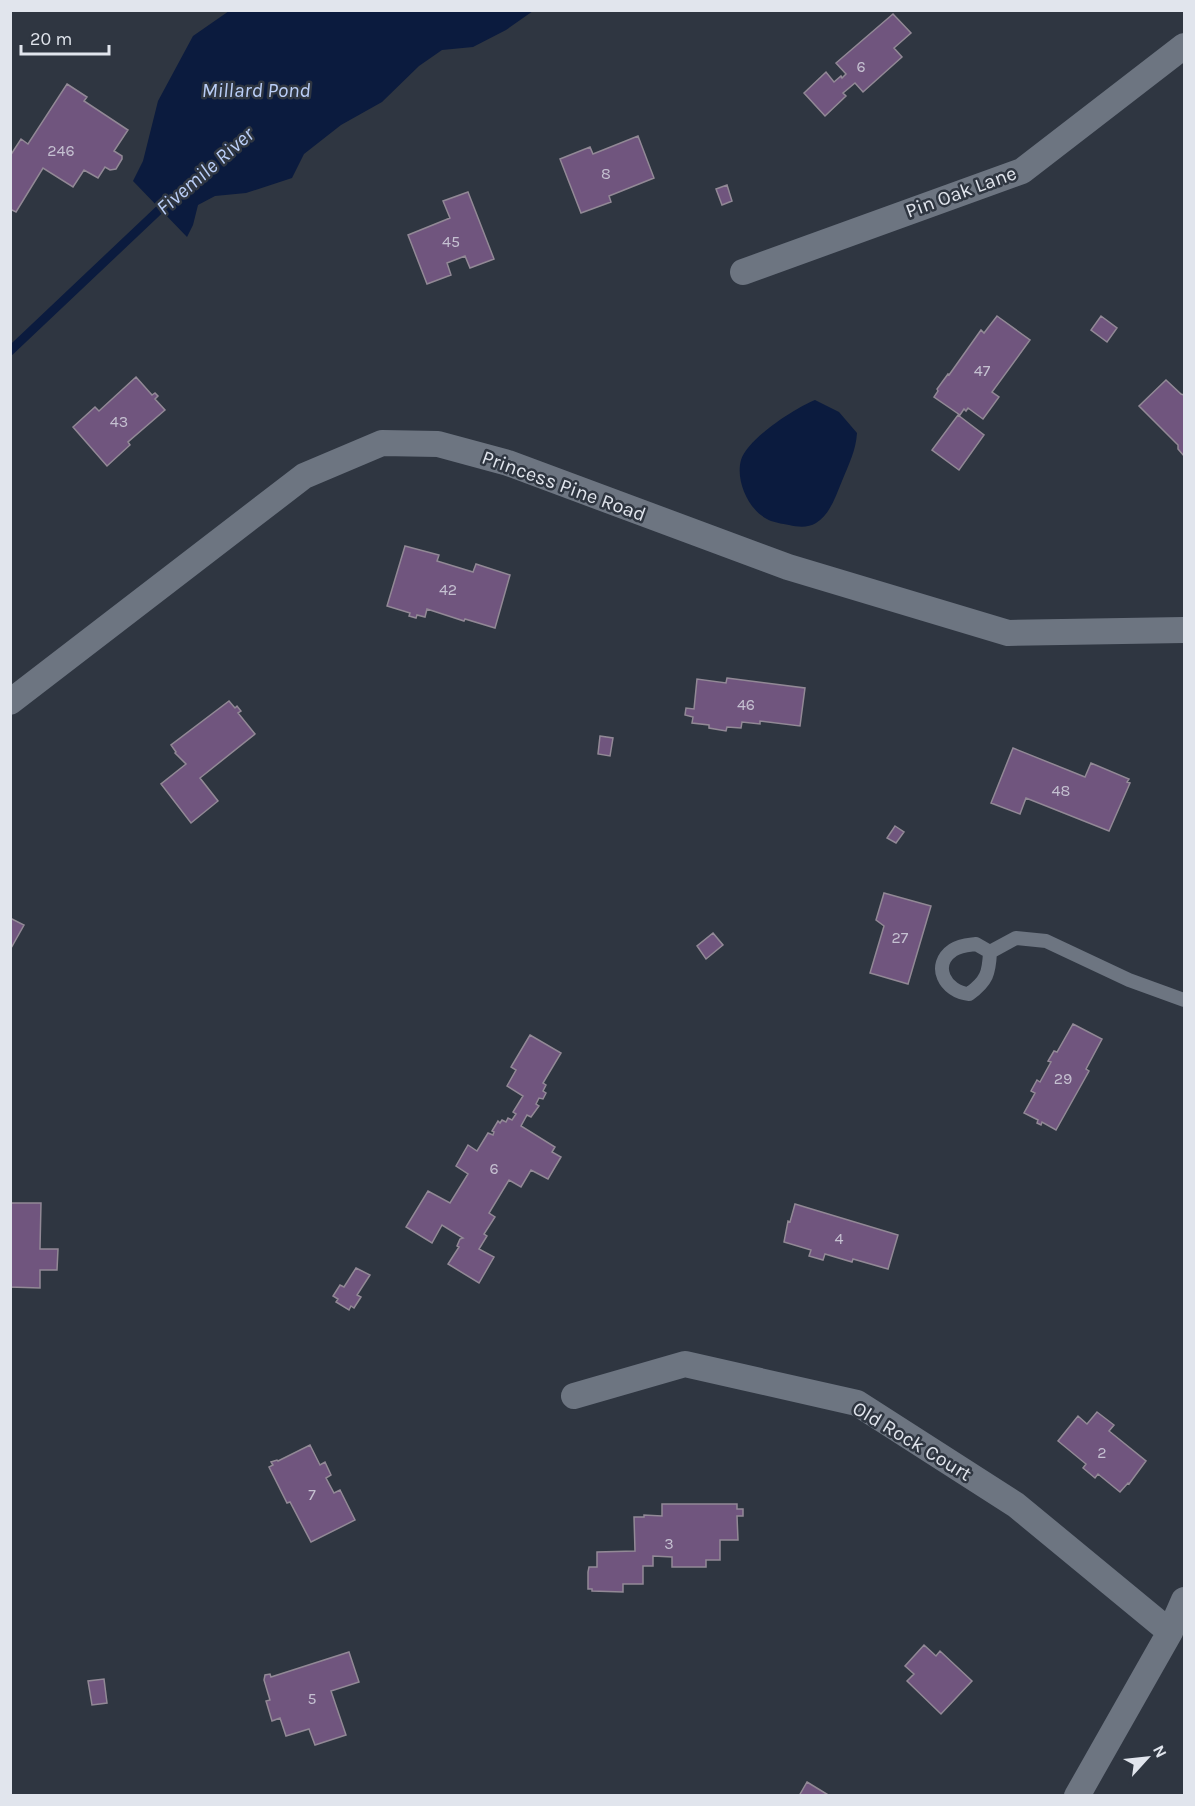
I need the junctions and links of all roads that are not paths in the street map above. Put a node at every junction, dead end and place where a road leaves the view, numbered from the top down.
1 (1185, 46) edge
2 (743, 272) dead end
3 (1185, 630) edge
4 (10, 702) edge
5 (990, 952) dead end
6 (1185, 1000) edge
7 (574, 1396) dead end
8 (1185, 1600) edge
9 (1170, 1632) junction
10 (1077, 1796) edge

1 - 2 street, Pin Oak Lane
3 - 4 street, Princess Pine Road
5 - 6 lane
7 - 9 street, Old Rock Court
8 - 9 street
9 - 10 street

